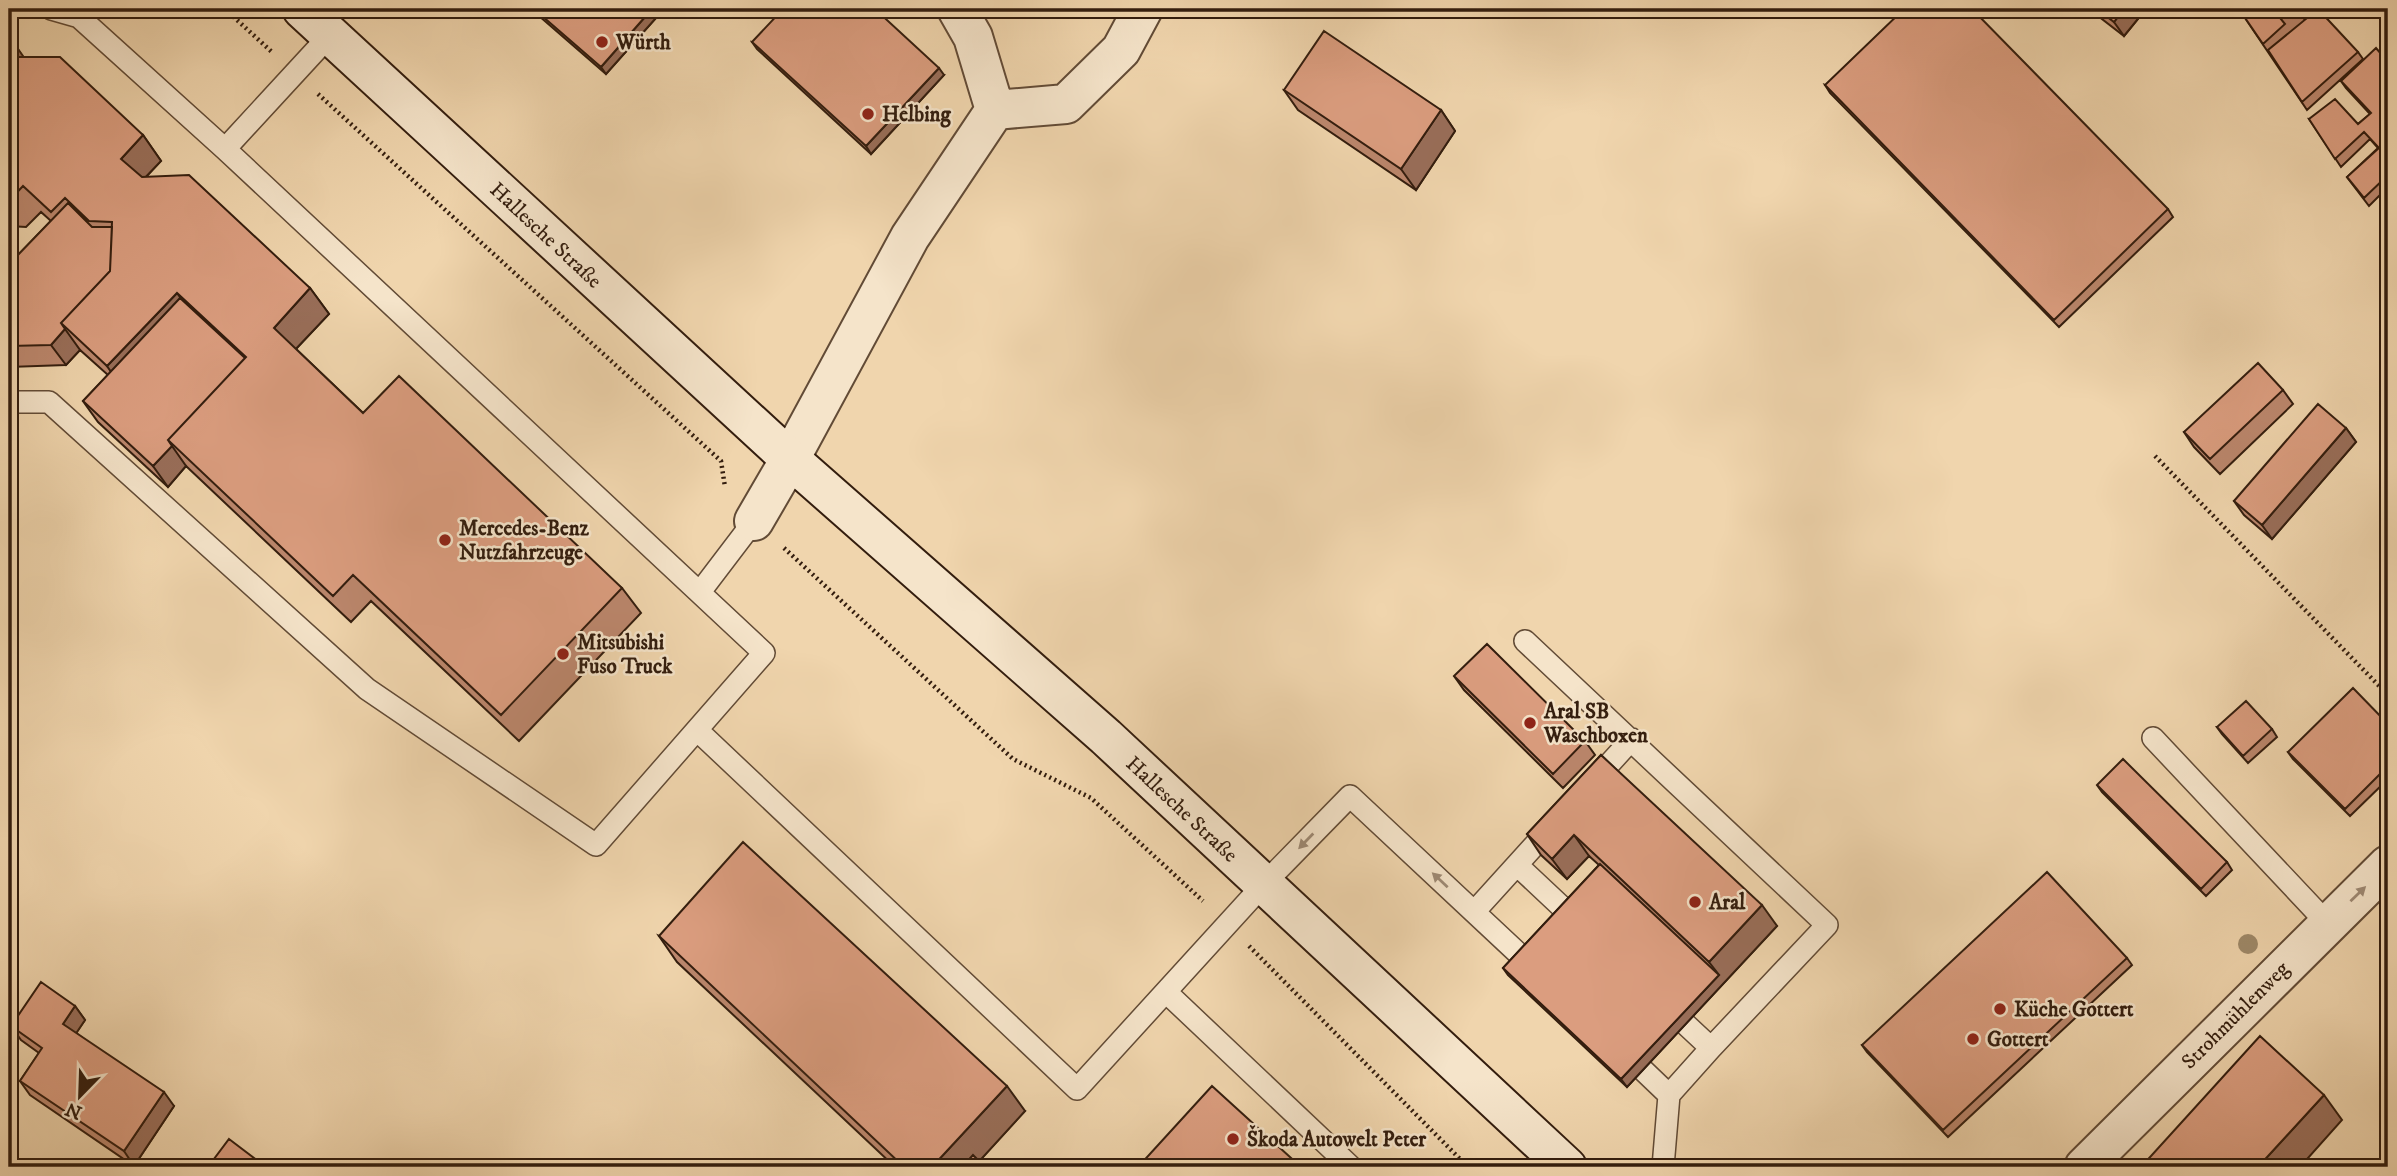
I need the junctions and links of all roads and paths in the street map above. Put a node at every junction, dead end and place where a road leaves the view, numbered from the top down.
1 (51, 9) edge
2 (225, 9) edge
3 (302, 9) edge
4 (957, 9) edge
5 (1143, 9) edge
6 (330, 35) junction
7 (295, 73) junction
8 (995, 110) junction
9 (225, 149) junction
10 (9, 402) edge
11 (2155, 456) dead end
12 (790, 459) junction
13 (754, 521) junction
14 (700, 592) junction
15 (1525, 641) dead end
16 (2388, 695) edge
17 (697, 730) junction
18 (2152, 738) dead end
19 (1632, 739) junction
20 (1517, 865) junction
21 (2388, 865) edge
22 (1263, 885) junction
23 (1474, 912) junction
24 (2327, 923) junction
25 (1227, 924) junction
26 (1596, 940) edge
27 (1556, 988) edge
28 (1166, 992) junction
29 (1657, 996) edge
30 (1606, 1035) edge
31 (1711, 1048) junction
32 (1670, 1095) junction
33 (1351, 1167) edge
34 (1468, 1167) edge
35 (1567, 1167) edge
36 (1663, 1167) edge
37 (2084, 1167) edge

1 - 9 lane
2 - 7 path
3 - 6 main road, Hallesche Straße
4 - 8 main road
5 - 8 main road
6 - 7 lane
6 - 12 main road, Hallesche Straße
7 - 9 lane
7 - 13 path
8 - 12 main road
9 - 14 lane
10 - 17 lane
11 - 16 path
12 - 13 main road
12 - 22 main road, Hallesche Straße
13 - 14 lane
13 - 25 path
14 - 17 lane
15 - 19 lane
17 - 28 lane
18 - 24 lane
19 - 20 lane
19 - 31 lane
20 - 23 lane
20 - 26 lane
24 -> 21 main road, Strohmühlenweg
23 -> 22 lane
22 - 25 lane
22 - 35 main road, Hallesche Straße
23 - 27 lane
24 - 37 main road, Strohmühlenweg
25 - 28 lane
25 - 34 path
28 - 33 lane
29 - 31 lane
30 - 32 lane
31 - 32 lane
32 - 36 lane

